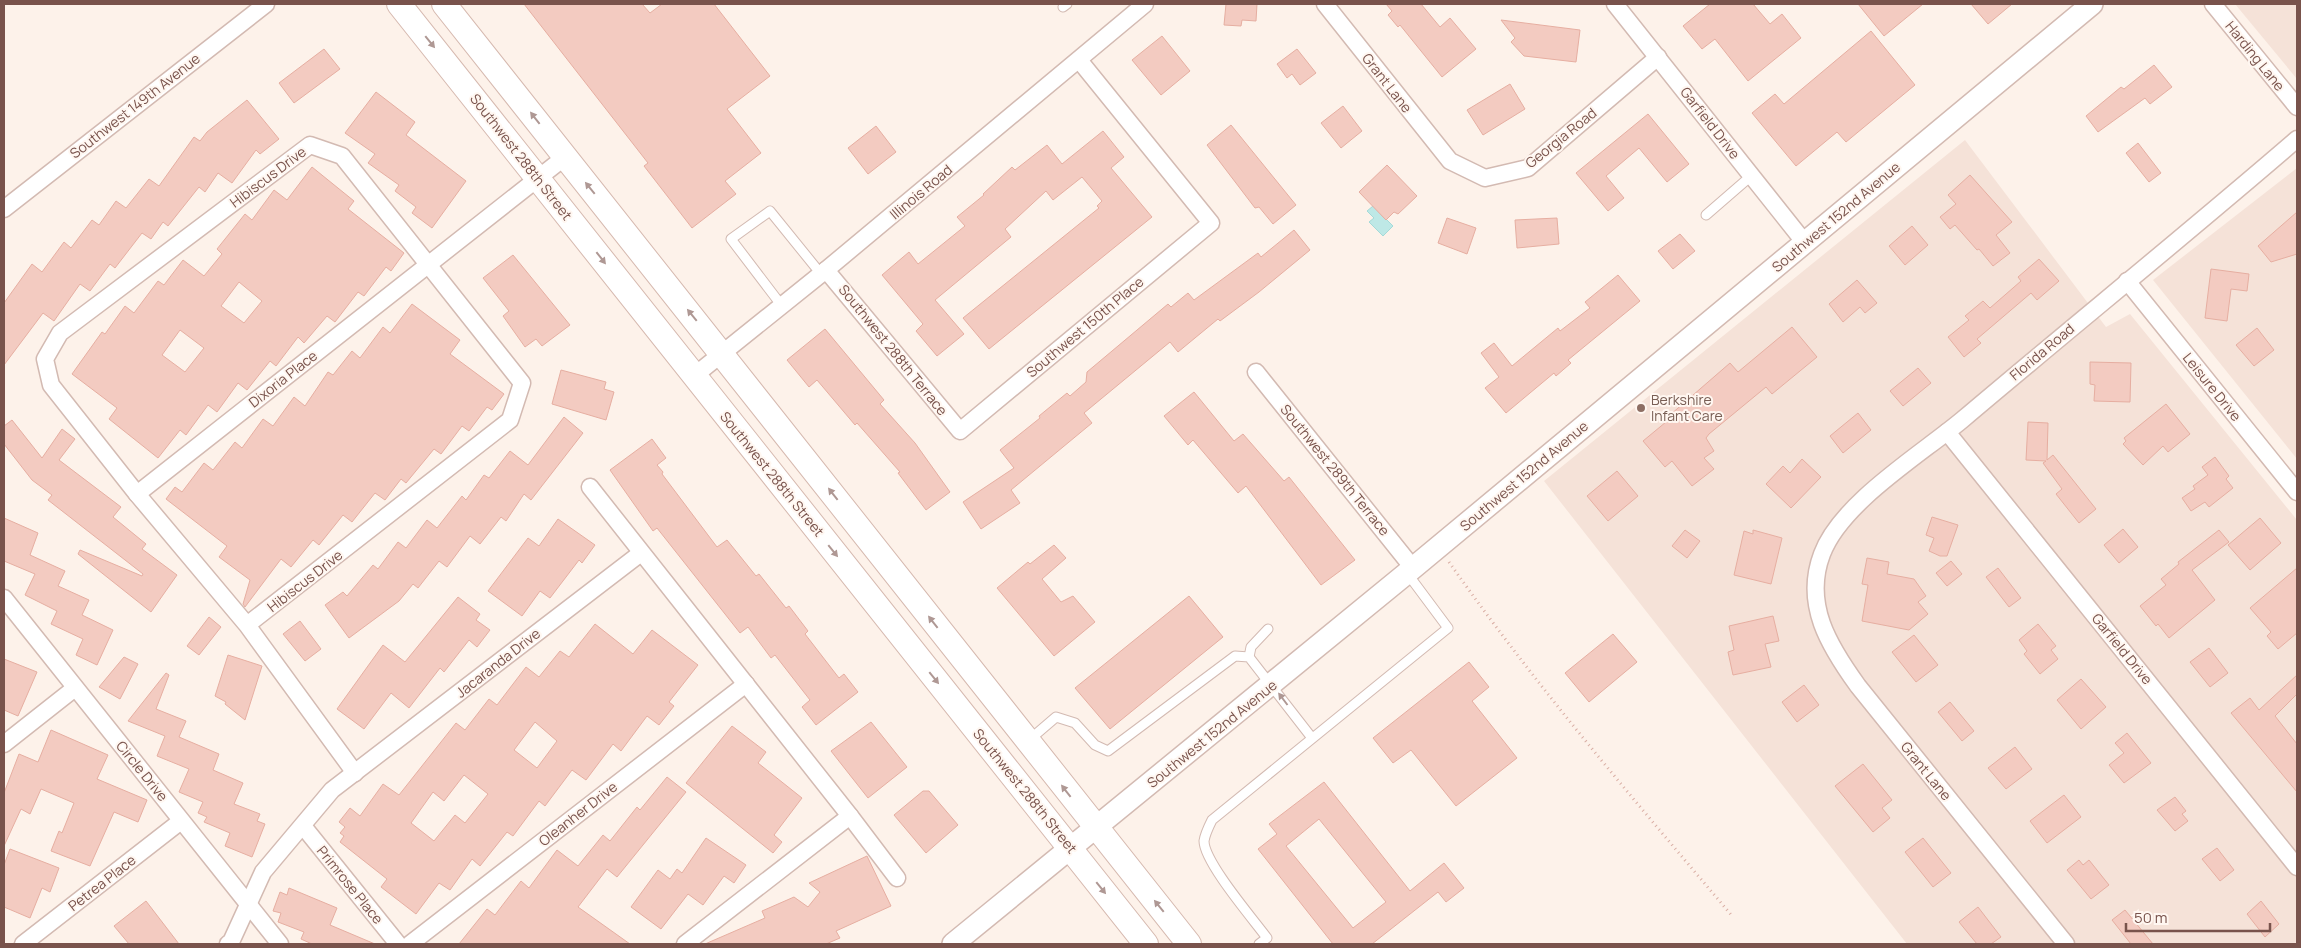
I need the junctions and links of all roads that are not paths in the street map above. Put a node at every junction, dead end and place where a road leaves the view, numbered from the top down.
1 (266, 4) edge
2 (399, 4) edge
3 (444, 4) edge
4 (1145, 4) edge
5 (1325, 4) edge
6 (1615, 4) edge
7 (2092, 4) edge
8 (2213, 4) edge
9 (1658, 57) junction
10 (1079, 60) junction
11 (2297, 107) edge
12 (2297, 139) edge
13 (565, 157) junction
14 (1450, 162) joint
15 (1752, 176) junction
16 (538, 178) junction
17 (4, 209) edge
18 (1706, 215) dead end
19 (1805, 243) junction
20 (429, 265) junction
21 (824, 272) junction
22 (2127, 281) junction
23 (782, 306) junction
24 (722, 353) junction
25 (1256, 372) dead end
26 (694, 376) junction
27 (960, 431) joint
28 (1947, 432) junction
29 (590, 487) dead end
30 (2297, 492) edge
31 (137, 494) junction
32 (641, 553) junction
33 (1410, 571) junction
34 (1815, 584) joint
35 (4, 598) edge
36 (247, 625) junction
37 (1268, 630) dead end
38 (1249, 657) junction
39 (746, 684) junction
40 (1272, 684) junction
41 (75, 688) junction
42 (1312, 738) junction
43 (1028, 741) junction
44 (4, 744) edge
45 (355, 773) junction
46 (850, 816) junction
47 (181, 821) junction
48 (303, 826) junction
49 (1096, 829) junction
50 (1071, 850) junction
51 (2297, 867) edge
52 (897, 878) dead end
53 (248, 904) junction
54 (1270, 941) edge
55 (23, 944) edge
56 (228, 944) edge
57 (280, 944) edge
58 (398, 944) edge
59 (410, 944) edge
60 (685, 944) edge
61 (953, 944) edge
62 (1146, 944) edge
63 (1189, 944) edge
64 (1260, 944) edge
65 (2066, 944) edge

1 - 17 street, Southwest 149th Avenue
2 -> 16 main road, Southwest 288th Street
13 -> 3 main road
4 - 10 street, Illinois Road
5 - 14 street, Grant Lane
6 - 9 street, Garfield Drive
7 - 19 street, Southwest 152nd Avenue
8 - 11 street, Harding Lane
9 - 14 street, Georgia Road
9 - 15 street, Garfield Drive
10 - 21 street, Illinois Road
10 - 27 street, Southwest 150th Place
12 - 22 street, Florida Road
13 - 16 street, Dixoria Place
24 -> 13 main road
15 - 18 lane
15 - 19 street, Garfield Drive
16 - 20 street, Dixoria Place
16 -> 26 main road, Southwest 288th Street
19 - 33 street, Southwest 152nd Avenue
20 - 31 street, Dixoria Place
20 - 31 street, Hibiscus Drive
20 - 36 street, Hibiscus Drive
21 - 23 street, Illinois Road
21 - 23 lane
21 - 27 street, Southwest 288th Terrace
22 - 28 street, Florida Road
22 - 30 street, Leisure Drive
23 - 24 street, Illinois Road
24 - 26 street, Illinois Road
43 -> 24 main road
25 - 33 street, Southwest 289th Terrace
26 -> 50 main road, Southwest 288th Street
28 - 34 street, Florida Road
28 - 51 street, Garfield Drive
29 - 32 street
31 - 36 street, Hibiscus Drive
32 - 39 street
32 - 45 street, Jacaranda Drive
33 - 40 street, Southwest 152nd Avenue
33 - 42 lane
34 - 65 street, Grant Lane
35 - 41 street, Circle Drive
36 - 45 street, Hibiscus Drive
37 - 38 lane
38 - 40 lane
38 - 43 lane
39 - 46 street
39 - 59 street, Oleanher Drive
42 -> 40 lane
40 - 49 street, Southwest 152nd Avenue
41 - 44 street
41 - 47 street, Circle Drive
42 - 54 lane
49 -> 43 main road
45 - 48 street
46 - 52 street
46 - 60 street
47 - 53 street, Circle Drive
47 - 55 street, Petrea Place
48 - 53 street
48 - 58 street, Primrose Place
49 - 50 street, Southwest 152nd Avenue
63 -> 49 main road
50 - 61 street, Southwest 152nd Avenue
50 -> 62 main road, Southwest 288th Street
53 - 56 street
53 - 57 street, Circle Drive
54 - 64 lane

